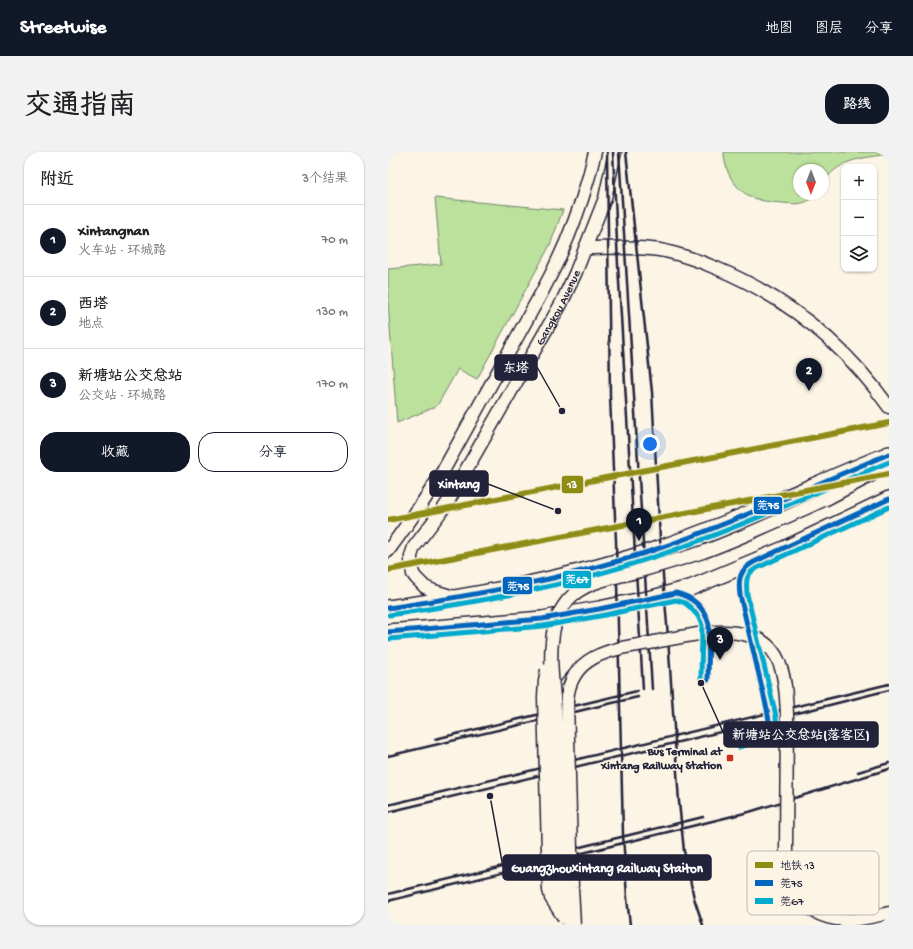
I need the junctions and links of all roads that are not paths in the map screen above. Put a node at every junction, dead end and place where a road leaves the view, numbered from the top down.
1 (595, 152) edge
2 (615, 152) edge
3 (586, 248) junction
4 (889, 407) edge
5 (889, 444) edge
6 (886, 459) edge
7 (428, 495) junction
8 (889, 499) edge
9 (446, 505) junction
10 (388, 551) edge
11 (457, 597) junction
12 (388, 608) edge
13 (388, 632) edge
14 (550, 660) junction
15 (576, 674) junction
16 (555, 709) junction
17 (786, 851) edge
18 (889, 913) edge
19 (822, 915) edge
20 (569, 925) edge
21 (574, 925) edge
22 (861, 925) edge

1 - 7 street, Gangkou Avenue
2 - 3 street, Gangkou Avenue
3 - 4 street
3 - 9 street, Gangkou Avenue
5 - 6 main road
6 - 11 main road
6 - 14 street, bridge
7 - 9 street
7 - 10 street, Gangkou Avenue
8 - 13 main road
9 - 11 street, Gangkou Avenue
11 - 12 main road
14 - 16 street, bridge
14 - 20 street, bridge
15 - 16 street, bridge
15 - 17 street, bridge
15 - 21 street, bridge
16 - 20 street, bridge
18 - 19 street, bridge
18 - 22 street

